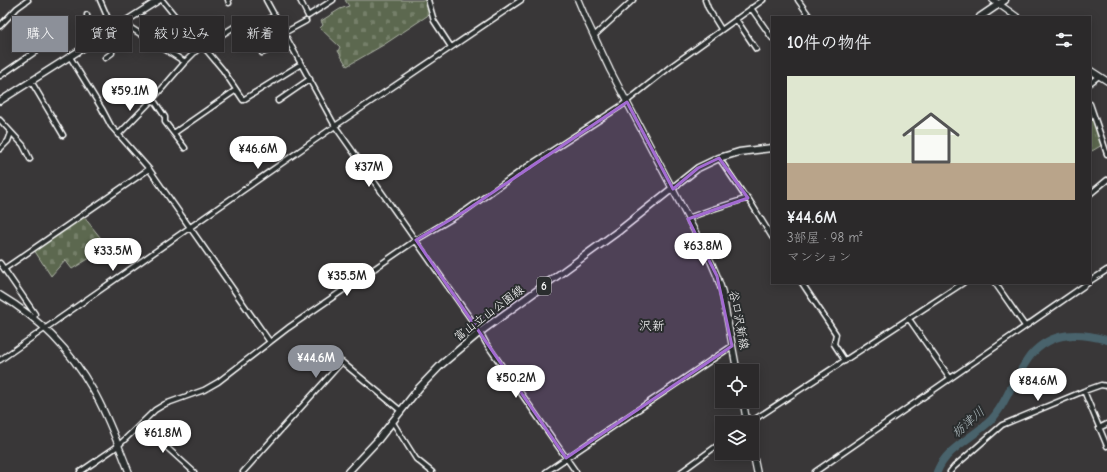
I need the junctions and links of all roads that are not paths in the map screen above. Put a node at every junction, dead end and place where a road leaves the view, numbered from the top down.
1 (28, 0) edge
2 (100, 0) edge
3 (160, 0) edge
4 (274, 0) edge
5 (300, 0) edge
6 (334, 0) edge
7 (428, 0) edge
8 (521, 0) edge
9 (578, 0) edge
10 (633, 0) edge
11 (705, 0) edge
12 (762, 0) edge
13 (798, 0) edge
14 (993, 0) edge
15 (1005, 0) edge
16 (268, 2) edge
17 (999, 4) junction
18 (751, 8) junction
19 (275, 15) joint
20 (107, 16) edge
21 (174, 16) edge
22 (809, 16) edge
23 (981, 16) edge
24 (1016, 16) edge
25 (132, 17) edge
26 (736, 19) junction
27 (306, 20) dead end
28 (0, 26) edge
29 (132, 29) edge
30 (721, 29) junction
31 (288, 31) edge
32 (224, 33) edge
33 (594, 36) junction
34 (771, 37) edge
35 (288, 40) edge
36 (451, 47) junction
37 (756, 49) dead end
38 (35, 52) edge
39 (78, 52) edge
40 (112, 52) edge
41 (195, 52) edge
42 (208, 52) edge
43 (70, 57) junction
44 (105, 58) dead end
45 (185, 62) junction
46 (302, 64) junction
47 (1091, 71) edge
48 (0, 76) edge
49 (1099, 76) junction
50 (310, 79) junction
51 (31, 81) junction
52 (1107, 81) edge
53 (1091, 82) edge
54 (236, 90) junction
55 (153, 99) junction
56 (0, 101) edge
57 (278, 101) dead end
58 (627, 102) junction
59 (1091, 111) edge
60 (0, 120) edge
61 (335, 126) junction
62 (12, 133) junction
63 (174, 133) junction
64 (63, 135) dead end
65 (118, 135) junction
66 (185, 148) dead end
67 (771, 148) edge
68 (0, 150) edge
69 (1107, 154) edge
70 (719, 158) junction
71 (30, 159) dead end
72 (149, 169) junction
73 (1107, 180) edge
74 (673, 189) junction
75 (1091, 193) edge
76 (748, 198) junction
77 (688, 218) junction
78 (190, 228) junction
79 (771, 235) edge
80 (416, 240) junction
81 (0, 263) edge
82 (4, 269) junction
83 (1107, 270) edge
84 (1091, 281) edge
85 (803, 284) edge
86 (962, 284) edge
87 (996, 284) edge
88 (1086, 284) edge
89 (0, 295) edge
90 (34, 319) junction
91 (909, 319) junction
92 (1025, 326) junction
93 (46, 329) junction
94 (480, 332) junction
95 (270, 342) junction
96 (732, 346) junction
97 (0, 360) edge
98 (846, 360) junction
99 (736, 364) edge
100 (950, 378) junction
101 (1107, 386) edge
102 (1084, 391) junction
103 (401, 411) junction
104 (759, 416) edge
105 (392, 421) junction
106 (141, 424) junction
107 (1107, 424) edge
108 (1099, 428) junction
109 (118, 446) junction
110 (1107, 446) edge
111 (715, 447) edge
112 (566, 458) junction
113 (754, 460) edge
114 (80, 472) edge
115 (130, 472) edge
116 (194, 472) edge
117 (243, 472) edge
118 (348, 472) edge
119 (432, 472) edge
120 (546, 472) edge
121 (576, 472) edge
122 (681, 472) edge
123 (757, 472) edge
124 (815, 472) edge
125 (950, 472) edge

1 - 28 street
2 - 20 street
3 - 21 street
3 - 25 street
4 - 16 street
5 - 6 street
7 - 36 street
8 - 36 street
9 - 33 street, 谷口沢新線
10 - 33 street
11 - 30 street
12 - 18 street
13 - 22 street
14 - 17 street
15 - 17 main road
16 - 19 street
17 - 23 main road
17 - 24 street
18 - 26 street
18 - 34 street
19 - 32 street
26 - 30 street
26 - 37 street
27 - 31 street
29 - 45 street
30 - 58 street
33 - 58 street, 谷口沢新線
35 - 46 street
36 - 61 street
38 - 48 street
39 - 43 street
40 - 44 street
41 - 45 street
42 - 54 street
43 - 51 street
43 - 65 street
45 - 55 street
46 - 50 street
46 - 54 street
47 - 49 street
49 - 52 street
49 - 53 street
50 - 57 street
50 - 61 street
51 - 56 street
51 - 64 street
54 - 63 street
55 - 63 street
55 - 65 street
58 - 74 street, 谷口沢新線
58 - 80 street
59 - 69 street
60 - 62 street
61 - 78 street
61 - 80 street
62 - 68 street
62 - 71 street
63 - 66 street
65 - 72 street
67 - 70 main road, 富山立山公園線 / 6
70 - 74 main road, 富山立山公園線 / 6
70 - 76 street
72 - 78 street
72 - 82 street
73 - 75 street
74 - 77 street, 谷口沢新線
74 - 94 main road, 富山立山公園線 / 6
76 - 77 street
76 - 79 street
77 - 96 street, 谷口沢新線
78 - 93 street
78 - 95 street
80 - 94 street
80 - 95 street
81 - 82 street
82 - 90 street
83 - 84 street
85 - 98 street
86 - 91 street
87 - 92 street
88 - 92 street
89 - 90 street
90 - 93 street
91 - 98 street
91 - 100 street
92 - 100 street
93 - 97 street
93 - 109 street
94 - 103 main road, 富山立山公園線 / 6
94 - 112 street
95 - 106 street
96 - 99 street, 谷口沢新線
96 - 112 street
98 - 104 street
100 - 124 street
101 - 102 street
102 - 108 street
102 - 125 street
103 - 105 main road, 富山立山公園線 / 6
103 - 117 street
105 - 118 main road, 富山立山公園線 / 6
105 - 119 street
106 - 109 street
106 - 116 street
107 - 108 street
108 - 110 street
109 - 114 street
109 - 115 street
111 - 122 street
112 - 120 street
112 - 121 street
113 - 123 street

